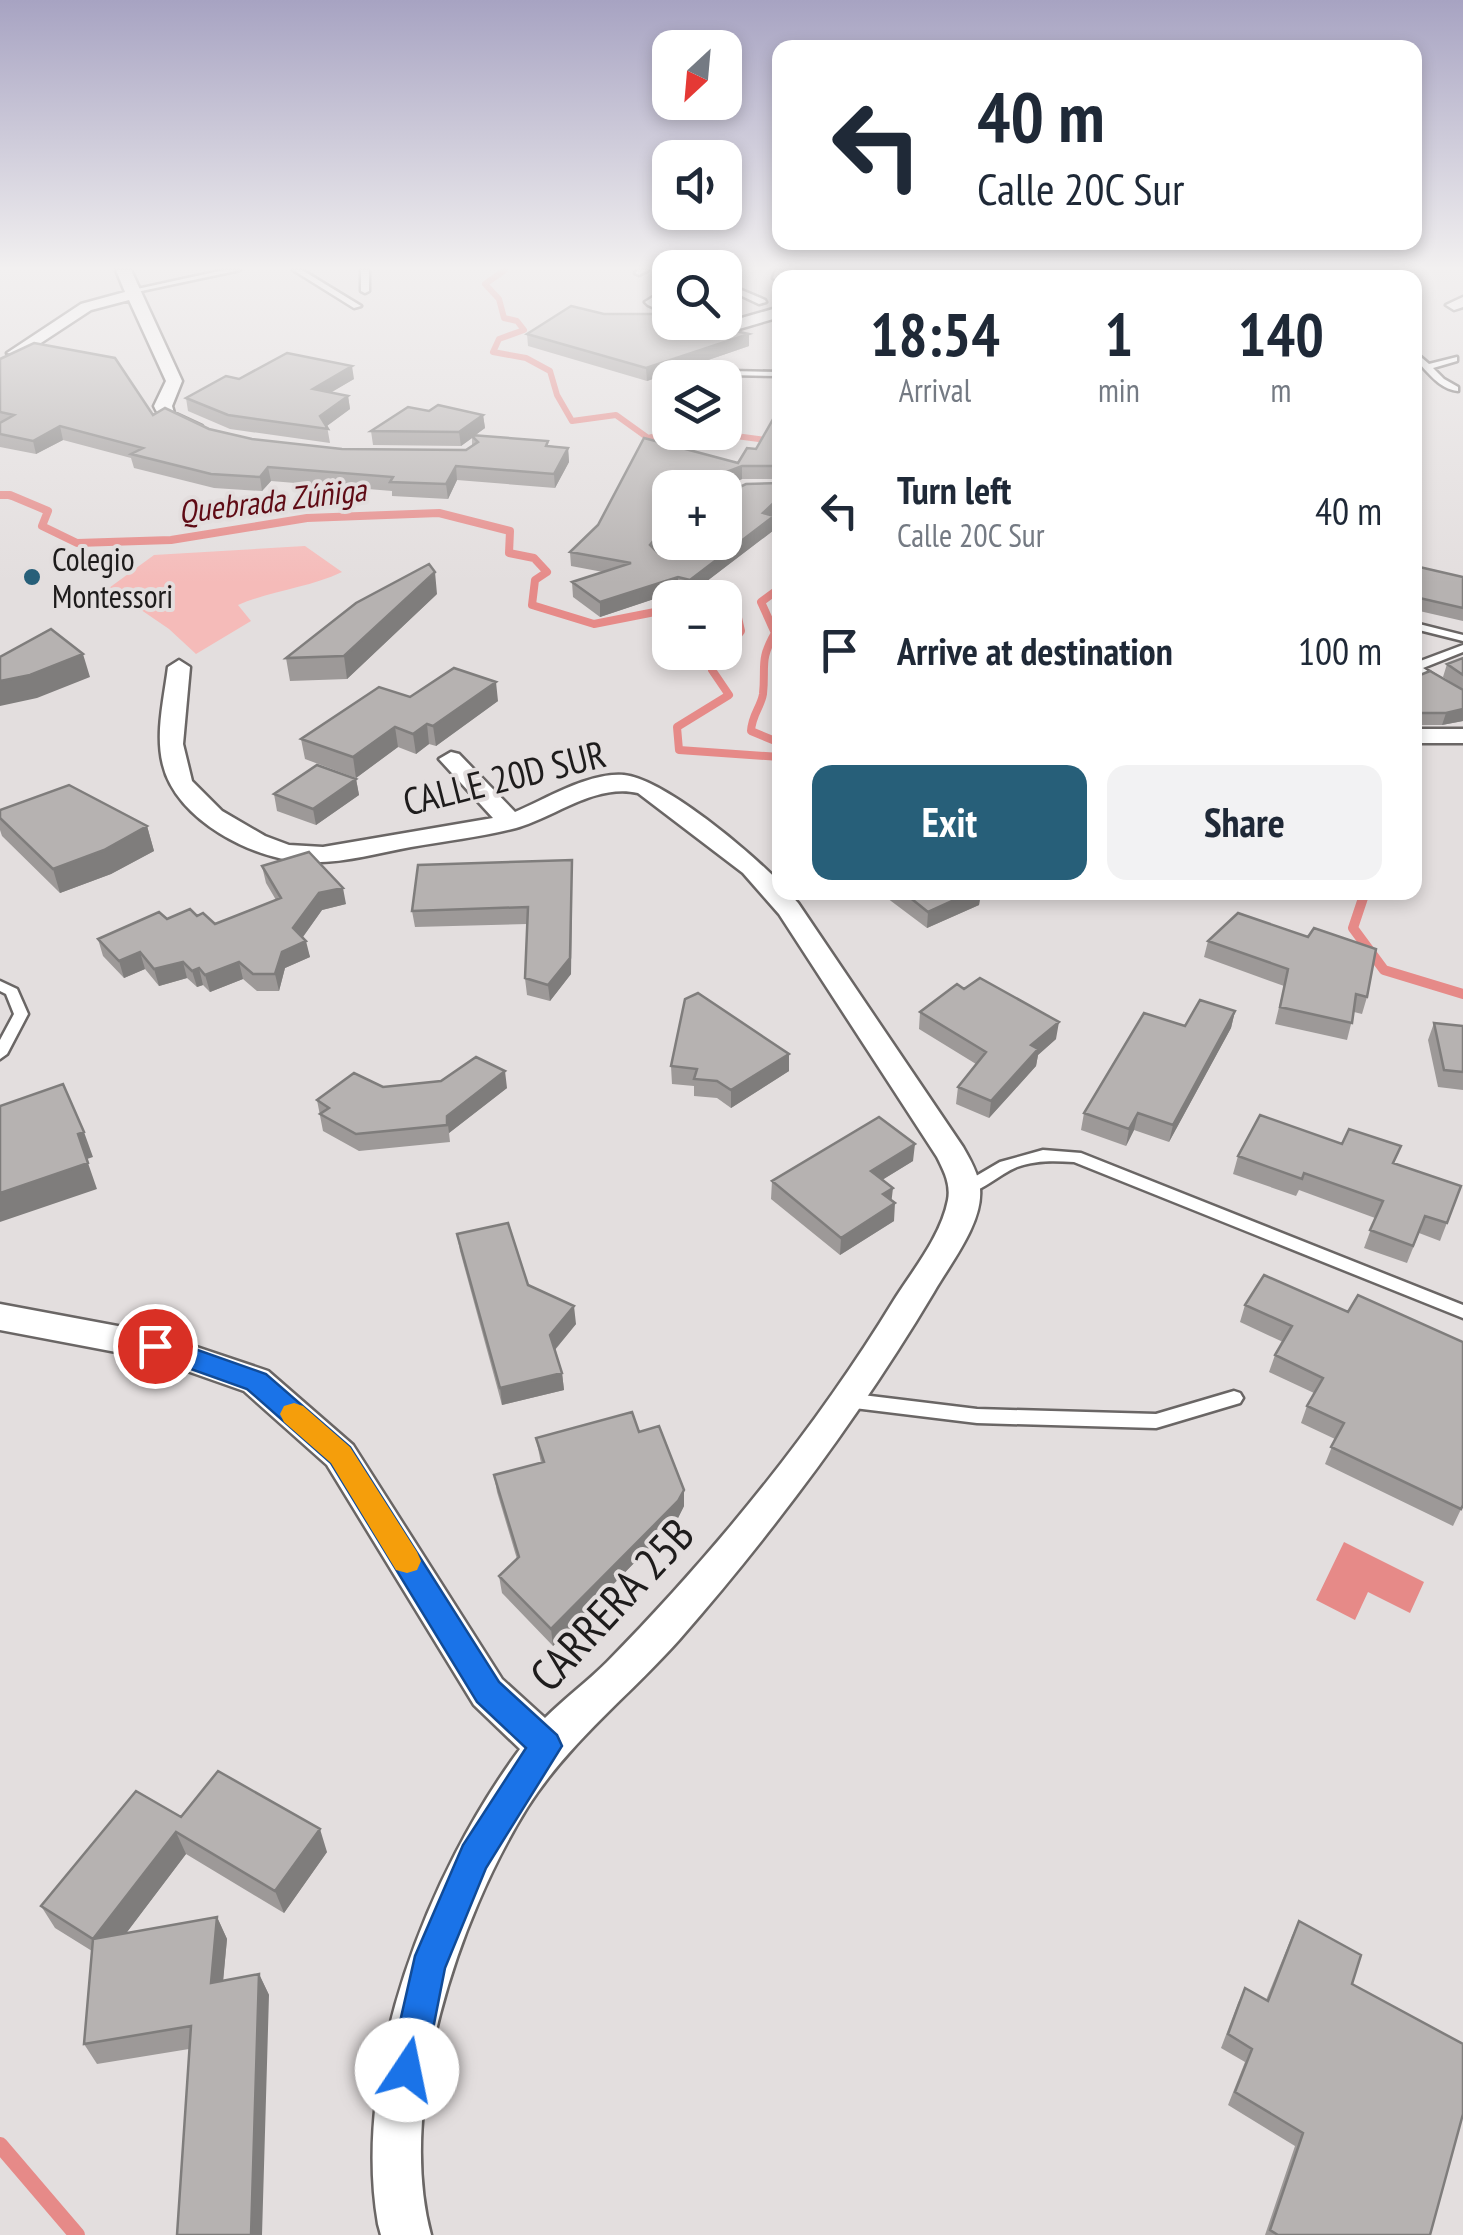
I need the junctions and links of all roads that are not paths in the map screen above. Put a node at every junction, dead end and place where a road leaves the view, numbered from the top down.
1 (171, 374) edge
2 (1439, 374) edge
3 (1460, 389) edge
4 (208, 434) edge
5 (1422, 628) edge
6 (1463, 638) edge
7 (1463, 648) edge
8 (1422, 664) edge
9 (179, 667) dead end
10 (1422, 672) edge
11 (1463, 699) edge
12 (1422, 736) edge
13 (1463, 736) edge
14 (451, 760) dead end
15 (511, 822) junction
16 (772, 891) edge
17 (780, 900) edge
18 (0, 985) edge
19 (0, 1054) edge
20 (965, 1190) junction
21 (1463, 1312) edge
22 (0, 1317) edge
23 (1234, 1398) dead end
24 (846, 1400) junction
25 (546, 1746) junction
26 (406, 2235) edge

1 - 4 street
2 - 3 lane
5 - 6 lane
7 - 8 lane
9 - 15 street, CALLE 20D SUR
10 - 11 lane
12 - 13 street
14 - 15 street
15 - 16 street, CALLE 20D SUR
17 - 20 street, CALLE 20D SUR
18 - 19 lane
20 - 21 lane
20 - 24 street, CARRERA 25B
22 - 25 street
23 - 24 lane
24 - 25 street, CARRERA 25B
25 - 26 street, CARRERA 25B

